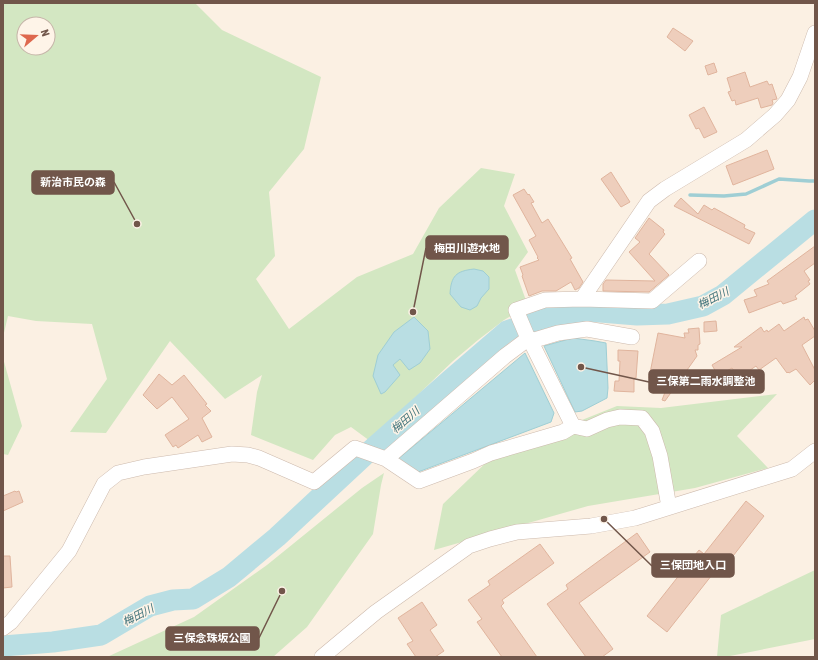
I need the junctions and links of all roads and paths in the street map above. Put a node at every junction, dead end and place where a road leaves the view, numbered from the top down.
1 (815, 33) edge
2 (698, 261) dead end
3 (582, 298) junction
4 (632, 337) dead end
5 (529, 338) junction
6 (573, 426) junction
7 (815, 451) edge
8 (385, 459) junction
9 (669, 507) junction
10 (3, 628) edge
11 (322, 657) edge

1 - 3 street
2 - 3 street
3 - 5 street
4 - 5 street
5 - 6 street
5 - 8 street
6 - 8 street
6 - 9 street
7 - 9 street
8 - 10 street
9 - 11 street

